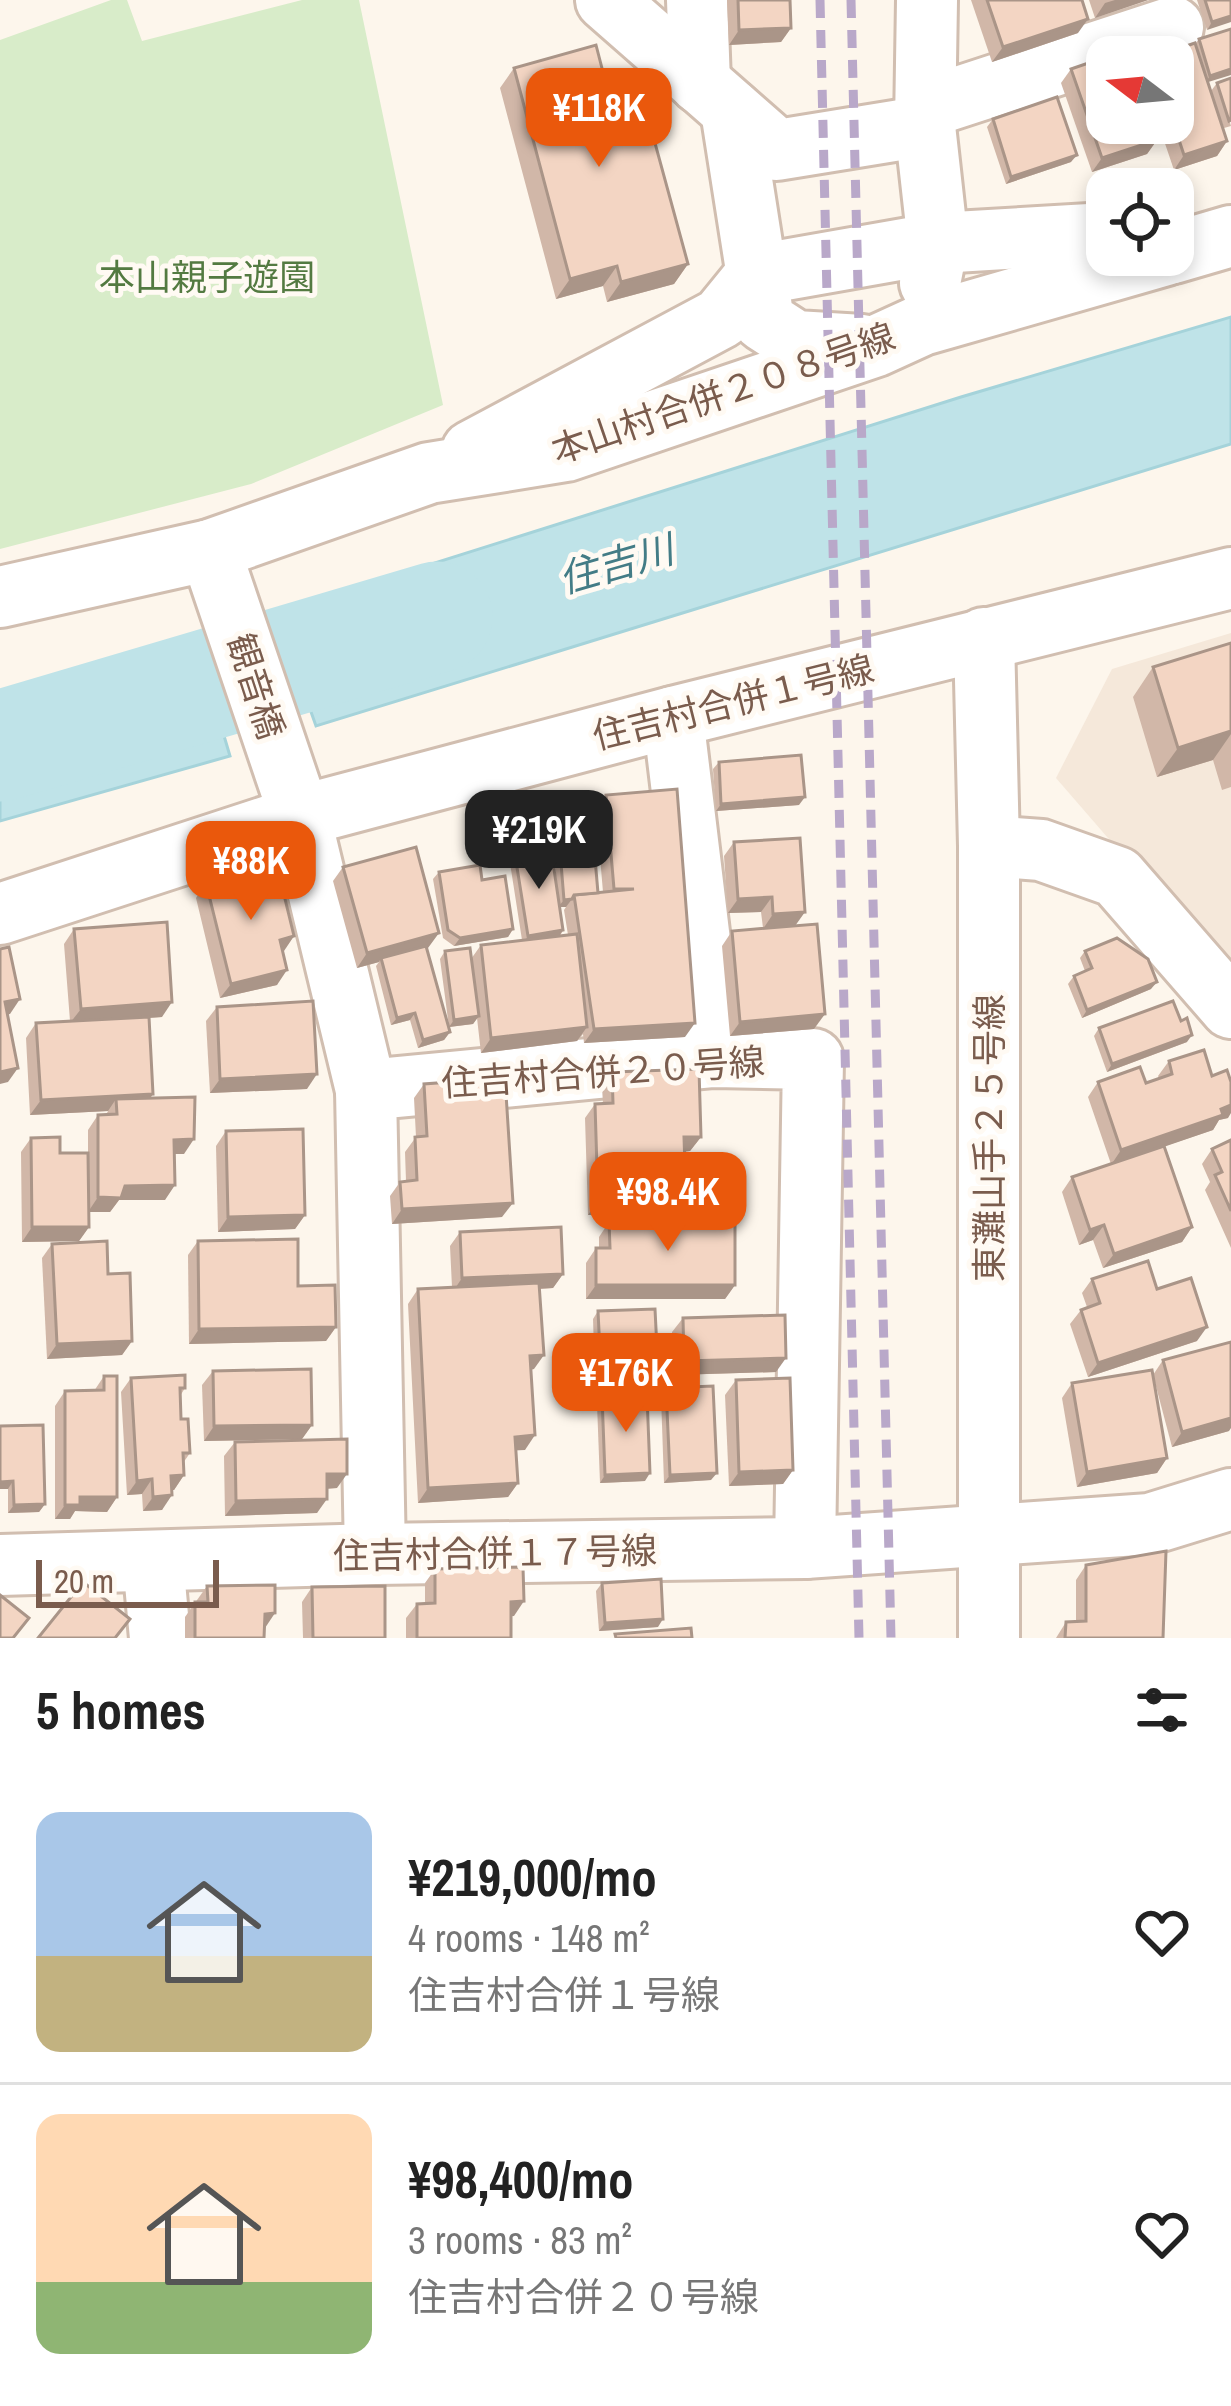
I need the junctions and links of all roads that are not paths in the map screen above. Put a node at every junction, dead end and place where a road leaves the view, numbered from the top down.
1 (606, 0) edge
2 (697, 0) edge
3 (927, 0) edge
4 (1173, 27) dead end
5 (715, 96) junction
6 (925, 117) junction
7 (1231, 226) edge
8 (1194, 229) edge
9 (1086, 234) edge
10 (1231, 236) edge
11 (938, 243) junction
12 (1194, 247) edge
13 (756, 275) junction
14 (1096, 276) edge
15 (899, 335) junction
16 (429, 473) junction
17 (215, 565) junction
18 (1231, 578) edge
19 (0, 598) edge
20 (984, 638) junction
21 (673, 717) junction
22 (296, 804) junction
23 (988, 846) junction
24 (0, 914) edge
25 (1231, 1008) edge
26 (714, 1057) junction
27 (367, 1090) junction
28 (1231, 1499) edge
29 (990, 1533) junction
30 (805, 1548) junction
31 (375, 1553) junction
32 (153, 1562) junction
33 (0, 1565) edge
34 (160, 1638) edge
35 (989, 1638) edge

1 - 5 street
2 - 5 street
3 - 6 street
4 - 6 street
5 - 6 street
5 - 13 street
6 - 11 street
7 - 8 street
9 - 11 street
10 - 12 street, 本山村合併２０８号線
11 - 13 street
11 - 15 street
13 - 15 street
13 - 16 street
14 - 15 street, 本山村合併２０８号線
15 - 16 street, 本山村合併２０８号線
16 - 17 street, 本山村合併２０８号線
17 - 19 street, 本山村合併２０８号線
17 - 22 street, 観音橋
18 - 20 street, 住吉村合併１号線
20 - 21 street, 住吉村合併１号線
20 - 23 street, 東灘山手２５号線
21 - 22 street, 住吉村合併１号線
21 - 26 street
22 - 24 street, 住吉村合併１号線
22 - 27 street, 観音橋
23 - 25 street
23 - 29 street, 東灘山手２５号線
26 - 27 street, 住吉村合併２０号線
26 - 30 street, 住吉村合併２０号線
27 - 31 street
28 - 29 street, 住吉村合併１７号線
29 - 30 street, 住吉村合併１７号線
29 - 35 street, 東灘山手２５号線
30 - 31 street, 住吉村合併１７号線
31 - 32 street, 住吉村合併１７号線
32 - 33 street, 住吉村合併１７号線
32 - 34 street

